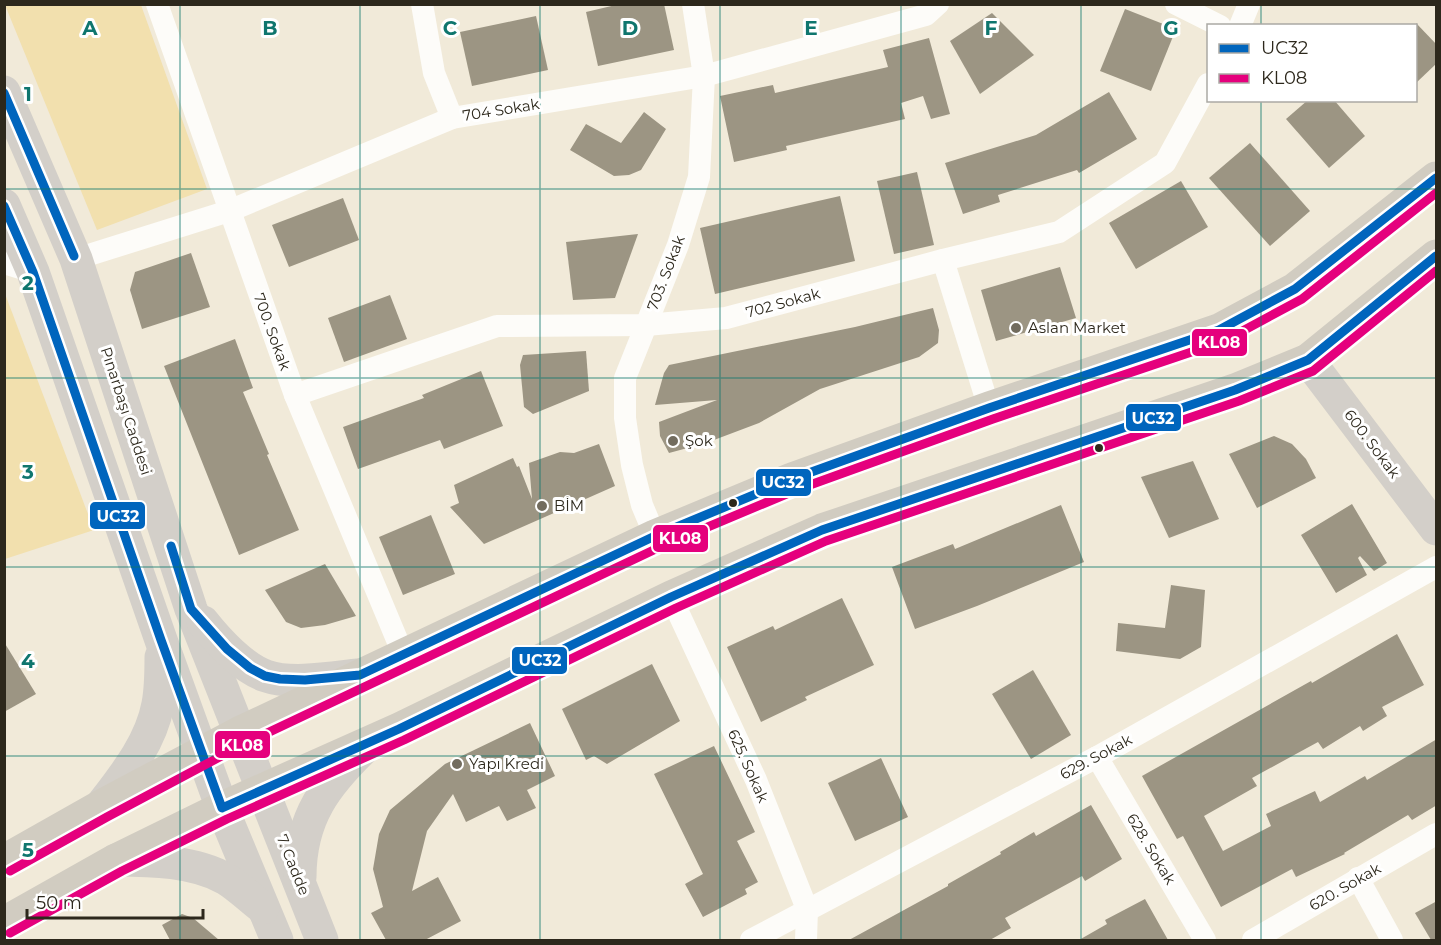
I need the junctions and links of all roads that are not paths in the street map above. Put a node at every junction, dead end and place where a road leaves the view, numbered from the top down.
1 (157, 4) edge
2 (422, 4) edge
3 (693, 4) edge
4 (938, 4) edge
5 (1176, 4) edge
6 (1249, 4) edge
7 (1216, 24) edge
8 (1241, 24) edge
9 (704, 76) junction
10 (1207, 88) edge
11 (4, 92) edge
12 (452, 118) junction
13 (1437, 178) edge
14 (4, 205) edge
15 (229, 211) junction
16 (1437, 256) edge
17 (76, 259) junction
18 (943, 260) junction
19 (19, 267) edge
20 (646, 326) junction
21 (1308, 360) junction
22 (295, 395) junction
23 (989, 408) junction
24 (1437, 529) edge
25 (655, 536) junction
26 (1437, 567) edge
27 (671, 597) junction
28 (191, 609) junction
29 (161, 640) junction
30 (403, 654) junction
31 (360, 675) junction
32 (239, 733) junction
33 (370, 742) junction
34 (202, 752) junction
35 (1097, 757) junction
36 (263, 790) junction
37 (101, 806) junction
38 (222, 808) junction
39 (1437, 834) edge
40 (116, 860) junction
41 (4, 861) edge
42 (1358, 878) junction
43 (300, 882) junction
44 (807, 909) junction
45 (4, 923) edge
46 (271, 926) edge
47 (322, 940) edge
48 (751, 940) edge
49 (806, 940) edge
50 (1205, 940) edge
51 (1253, 940) edge
52 (1392, 940) edge

1 - 15 street, 700. Sokak
2 - 12 street
3 - 9 street, 703. Sokak
4 - 9 street, 704 Sokak
5 - 7 street
6 - 8 street
9 - 12 street, 704 Sokak
9 - 20 street, 703. Sokak
10 - 18 street, 702 Sokak
11 - 17 street, Pınarbaşı Caddesi
12 - 15 street, 704 Sokak
13 - 23 main road
14 - 19 street
15 - 17 street, 704 Sokak
15 - 22 street, 700. Sokak
16 - 21 main road
17 - 28 street, Pınarbaşı Caddesi
18 - 20 street, 702 Sokak
18 - 23 street
19 - 29 street
20 - 22 street, 702 Sokak
20 - 25 street, 703. Sokak
21 - 24 street, 600. Sokak
21 - 27 main road
22 - 30 street, 700. Sokak
23 - 25 main road
25 - 30 main road
26 - 35 street, 629. Sokak
27 - 33 main road
27 - 44 street, 625. Sokak
28 - 31 street
28 - 32 street, Pınarbaşı Caddesi
29 - 34 street
29 - 37 street
30 - 31 main road
31 - 32 main road
32 - 34 main road
32 - 36 street, 7. Cadde
33 - 36 main road
33 - 43 street
34 - 37 main road
34 - 38 street
35 - 44 street, 629. Sokak
35 - 50 street, 628. Sokak
36 - 38 main road
36 - 43 street, 7. Cadde
37 - 41 main road
38 - 40 main road
38 - 46 street
39 - 42 street, 620. Sokak
40 - 45 main road
40 - 46 street
42 - 51 street, 620. Sokak
42 - 52 street
43 - 47 street, 7. Cadde
44 - 48 street, 629. Sokak
44 - 49 street, 625. Sokak

